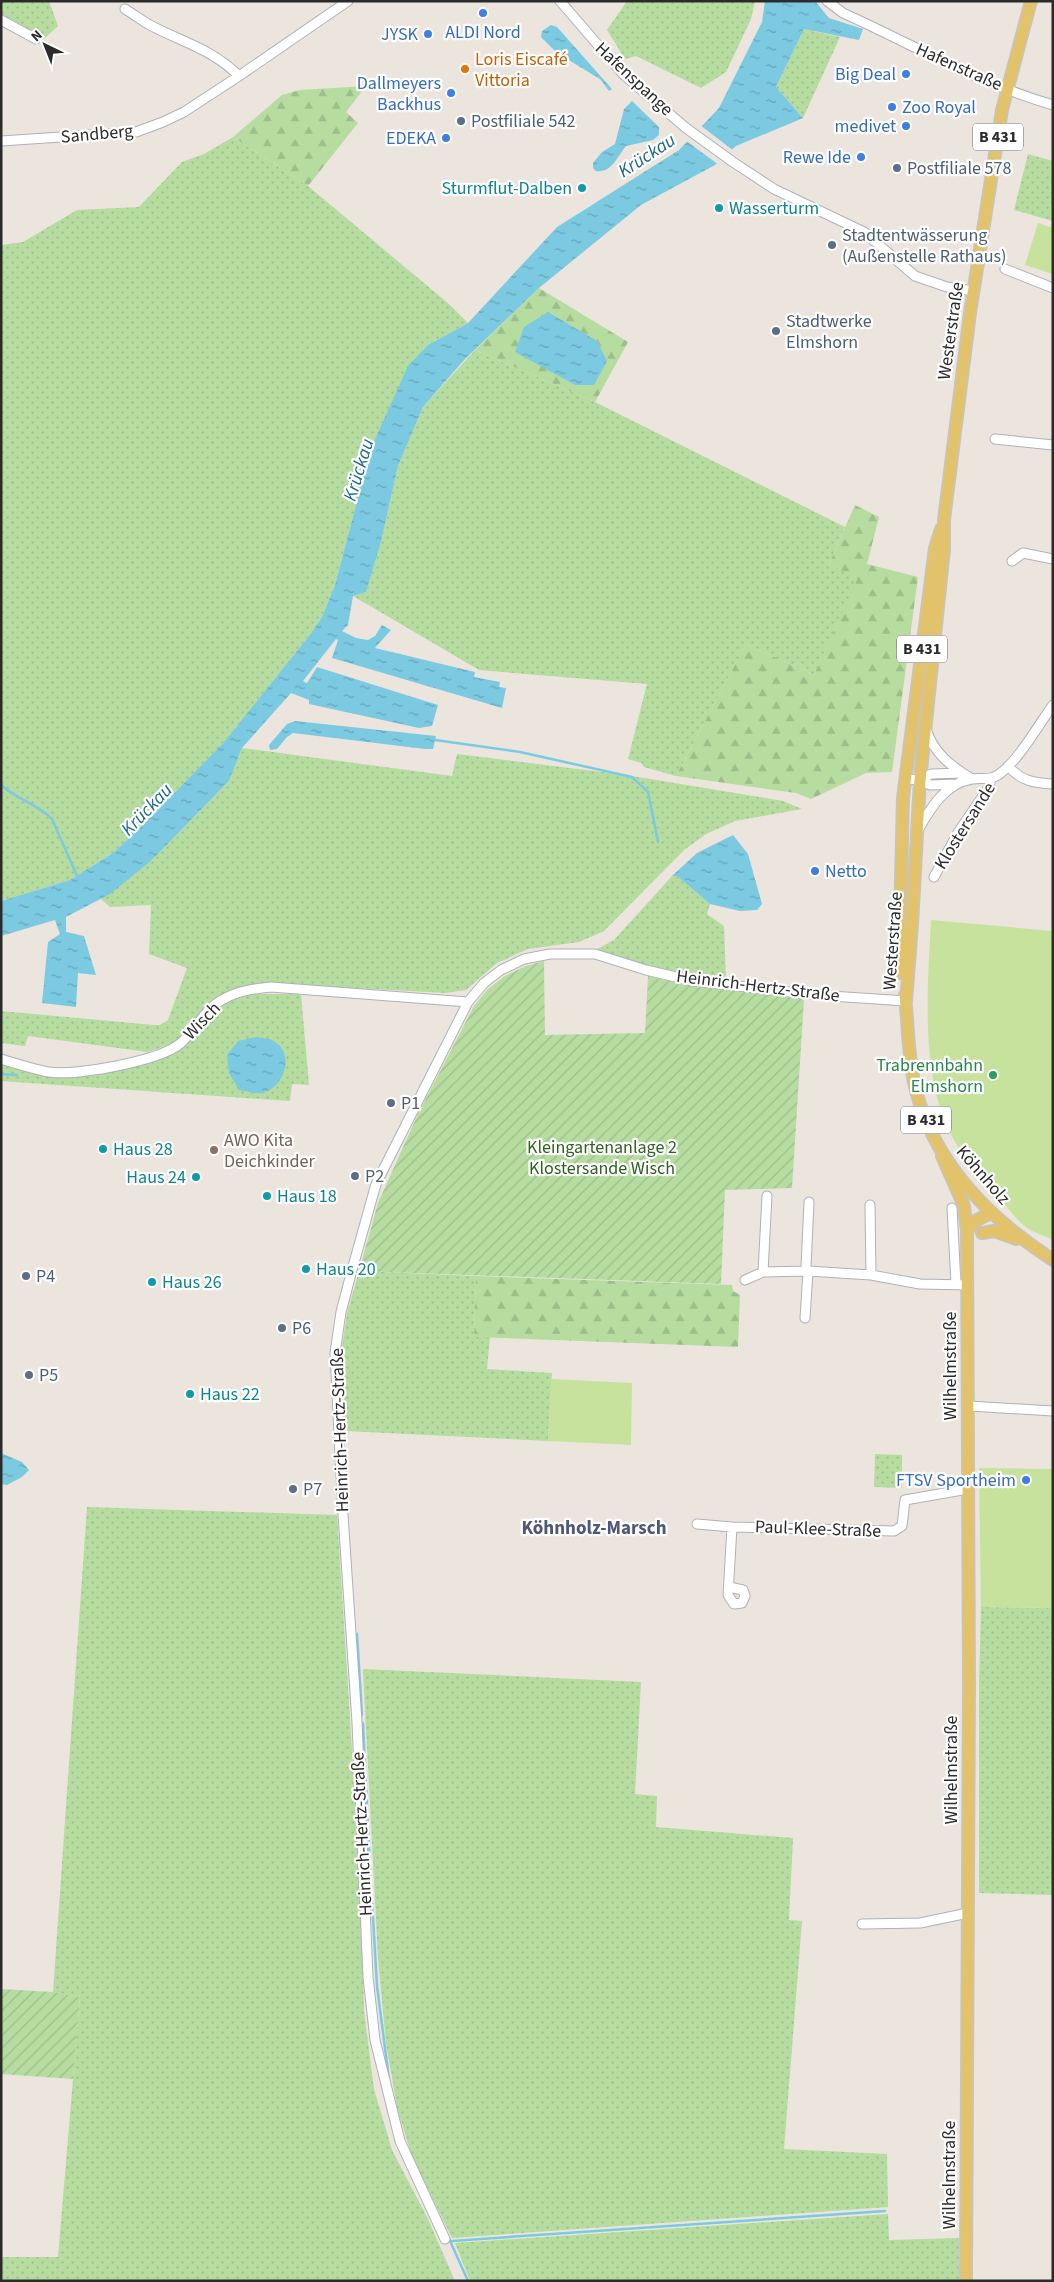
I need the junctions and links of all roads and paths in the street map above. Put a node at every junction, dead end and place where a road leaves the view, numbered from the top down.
1 (348, 1) edge
2 (560, 1) edge
3 (827, 1) edge
4 (1031, 1) edge
5 (125, 8) dead end
6 (1, 20) edge
7 (36, 40) dead end
8 (238, 76) junction
9 (1007, 88) junction
10 (1053, 105) edge
11 (1, 141) edge
12 (1005, 269) dead end
13 (1053, 288) edge
14 (974, 291) junction
15 (995, 439) dead end
16 (1053, 445) edge
17 (944, 520) junction
18 (1053, 559) edge
19 (1012, 561) dead end
20 (1053, 705) edge
21 (925, 726) junction
22 (1008, 766) junction
23 (962, 773) junction
24 (905, 779) junction
25 (972, 779) junction
26 (991, 779) junction
27 (920, 780) junction
28 (960, 784) junction
29 (1053, 784) edge
30 (917, 833) junction
31 (934, 877) dead end
32 (906, 1001) junction
33 (468, 1002) junction
34 (1, 1059) edge
35 (942, 1156) junction
36 (767, 1196) dead end
37 (809, 1202) dead end
38 (870, 1205) dead end
39 (952, 1208) dead end
40 (991, 1213) junction
41 (967, 1232) junction
42 (982, 1233) junction
43 (1035, 1249) junction
44 (967, 1260) junction
45 (1053, 1260) edge
46 (763, 1272) junction
47 (808, 1272) junction
48 (871, 1275) junction
49 (745, 1280) dead end
50 (956, 1284) junction
51 (968, 1284) junction
52 (805, 1318) dead end
53 (969, 1406) junction
54 (1053, 1411) edge
55 (968, 1489) junction
56 (697, 1524) dead end
57 (732, 1527) junction
58 (729, 1587) dead end
59 (968, 1913) junction
60 (862, 1924) dead end
61 (445, 2239) dead end
62 (966, 2281) edge

1 - 8 street, Sandberg
2 - 14 street, Hafenspange
3 - 9 street, Hafenstraße
4 - 9 main road, Westerstraße / B 431
5 - 8 street
6 - 7 street
8 - 11 street, Sandberg
9 - 10 street, Hafenstraße
9 - 14 main road, Westerstraße / B 431
12 - 13 street
14 - 17 main road, Westerstraße / B 431
15 - 16 street
17 - 21 main road, Westerstraße / B 431
17 - 24 main road, Westerstraße / B 431
18 - 19 street
20 - 22 street, Klostersande
21 - 23 street
21 - 27 main road, Westerstraße / B 431
22 - 26 street, Klostersande
22 - 29 street
23 - 25 street
23 - 27 street
24 - 27 street
24 - 32 main road, Westerstraße / B 431
25 - 26 street
25 - 28 street
26 - 31 street, Klostersande
27 - 28 street
27 - 30 main road, Westerstraße / B 431
28 - 30 street
30 - 32 main road, Westerstraße / B 431
32 - 33 street, Heinrich-Hertz-Straße
32 - 35 main road, Köhnholz / B 431
33 - 34 street, Wisch
33 - 61 street, Heinrich-Hertz-Straße
35 - 40 main road, Köhnholz / B 431
35 - 41 main road, Wilhelmstraße
36 - 46 street
37 - 47 street
38 - 48 street
39 - 50 street
40 - 41 main road
40 - 42 main road, Wilhelmstraße
40 - 43 main road, Köhnholz / B 431
41 - 44 main road, Wilhelmstraße
42 - 43 main road
42 - 44 main road, Wilhelmstraße
43 - 45 main road, Köhnholz / B 431
44 - 51 main road, Wilhelmstraße
46 - 47 street
46 - 49 street
47 - 48 street
47 - 52 street
48 - 50 street
50 - 51 street
51 - 53 main road, Wilhelmstraße
53 - 54 street
53 - 55 main road, Wilhelmstraße
55 - 57 street, Paul-Klee-Straße
55 - 59 main road, Wilhelmstraße
56 - 57 street, Paul-Klee-Straße
57 - 58 street, Paul-Klee-Straße
59 - 60 street
59 - 62 main road, Wilhelmstraße

